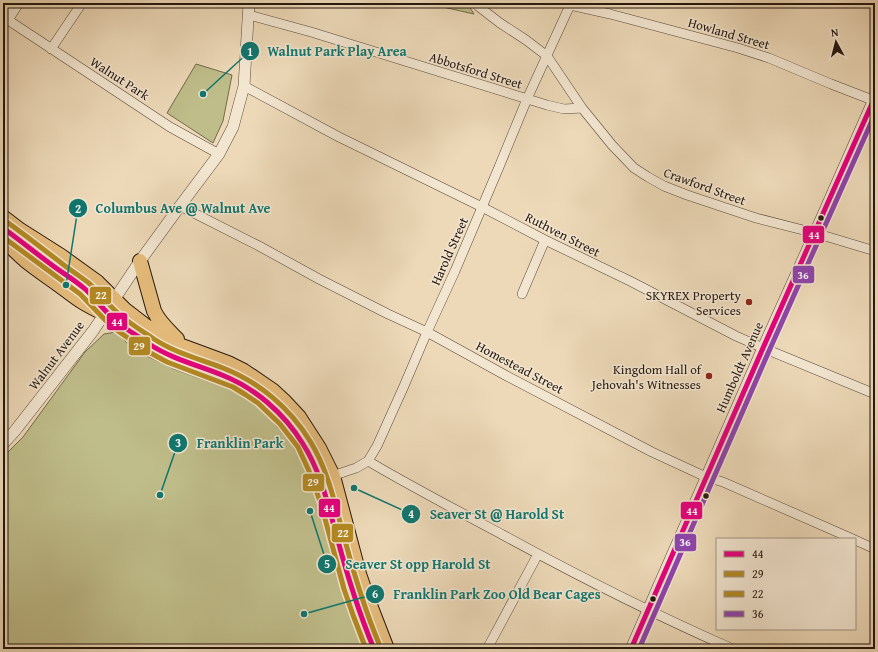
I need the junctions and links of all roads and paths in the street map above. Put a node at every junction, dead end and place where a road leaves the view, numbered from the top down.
1 (4, 3) edge
2 (19, 3) edge
3 (82, 3) edge
4 (249, 3) edge
5 (476, 3) edge
6 (570, 4) edge
7 (249, 15) junction
8 (6, 20) edge
9 (51, 49) junction
10 (546, 56) junction
11 (244, 86) junction
12 (527, 99) junction
13 (874, 100) edge
14 (582, 108) junction
15 (220, 154) junction
16 (180, 206) junction
17 (482, 206) junction
18 (3, 217) edge
19 (815, 233) junction
20 (3, 239) edge
21 (545, 240) junction
22 (875, 252) edge
23 (140, 260) junction
24 (522, 294) dead end
25 (114, 298) junction
26 (104, 314) junction
27 (426, 332) junction
28 (186, 348) junction
29 (763, 348) junction
30 (875, 394) edge
31 (3, 444) edge
32 (368, 461) junction
33 (706, 477) junction
34 (327, 478) junction
35 (849, 538) edge
36 (856, 541) edge
37 (875, 549) edge
38 (538, 554) junction
39 (649, 611) junction
40 (374, 649) edge
41 (387, 649) edge
42 (487, 649) edge
43 (631, 649) edge
44 (733, 649) edge

1 - 8 street
2 - 8 street
3 - 9 street
4 - 7 street, Walnut Avenue
5 - 10 street, Crawford Street
6 - 10 street, Harold Street
6 - 13 street, Howland Street
7 - 11 street, Walnut Avenue
7 - 12 street, Abbotsford Street
8 - 9 street, Walnut Park
9 - 15 street, Walnut Park
10 - 12 street, Harold Street
10 - 14 street, Crawford Street
11 - 15 street, Walnut Avenue
11 - 17 street, Ruthven Street
12 - 14 street, Abbotsford Street
12 - 17 street, Harold Street
13 - 19 street, Humboldt Avenue
14 - 19 street, Crawford Street
15 - 16 street, Walnut Avenue
16 - 23 street, Walnut Avenue
16 - 27 street, Homestead Street
17 - 21 street, Ruthven Street
17 - 27 street, Harold Street
18 - 25 main road
19 - 22 street, Crawford Street
19 - 29 street, Humboldt Avenue
20 - 26 main road
21 - 24 street
21 - 29 street, Ruthven Street
23 - 25 street, Walnut Avenue
23 - 28 main road
25 - 26 street, Walnut Avenue
25 - 28 main road
26 - 31 street, Walnut Avenue
26 - 34 main road
27 - 32 street, Harold Street
27 - 33 street, Homestead Street
28 - 34 main road
29 - 30 street, Ruthven Street
29 - 33 street, Humboldt Avenue
32 - 34 street
32 - 38 street
33 - 35 street, Homestead Street
33 - 39 street, Humboldt Avenue
34 - 40 main road
34 - 41 main road
36 - 37 street, Homestead Street
38 - 39 street
38 - 42 street
39 - 43 street, Humboldt Avenue
39 - 44 street

